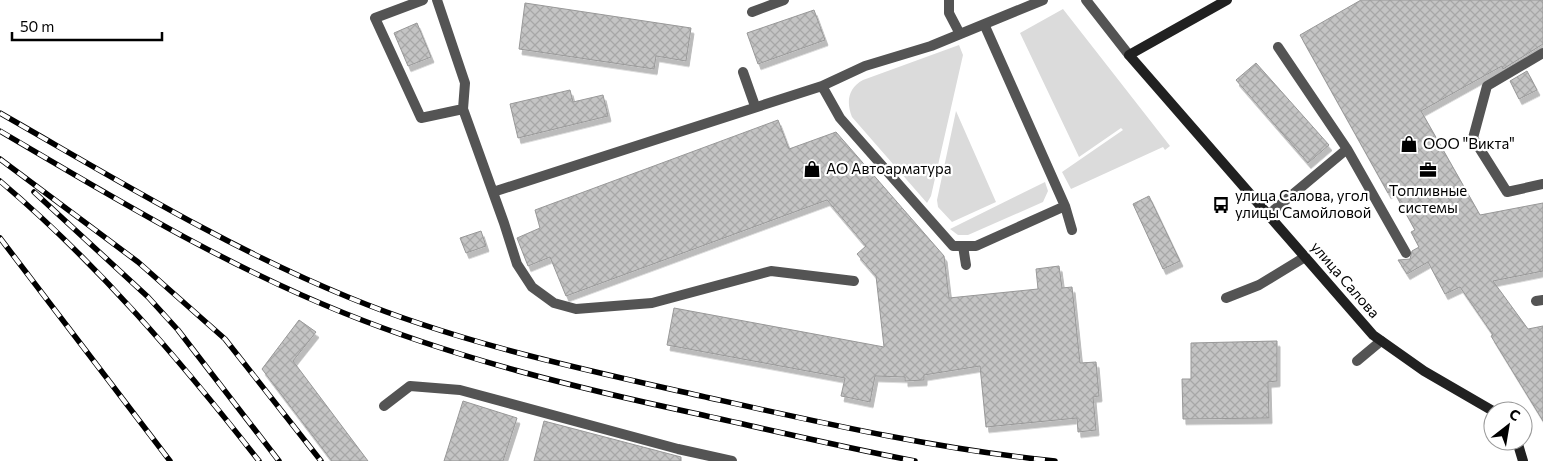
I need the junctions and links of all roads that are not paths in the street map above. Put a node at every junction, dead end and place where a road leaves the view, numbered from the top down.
1 (423, 0) edge
2 (437, 0) edge
3 (784, 0) edge
4 (949, 0) edge
5 (1044, 0) edge
6 (1086, 0) edge
7 (1226, 0) edge
8 (752, 12) dead end
9 (984, 24) junction
10 (960, 34) junction
11 (1278, 47) dead end
12 (1543, 53) edge
13 (1129, 55) junction
14 (742, 72) dead end
15 (822, 86) junction
16 (755, 106) junction
17 (463, 109) junction
18 (1347, 149) junction
19 (1543, 184) edge
20 (493, 192) junction
21 (1065, 206) junction
22 (1268, 215) junction
23 (1072, 230) dead end
24 (963, 246) junction
25 (1406, 253) dead end
26 (1305, 257) junction
27 (966, 265) dead end
28 (854, 281) dead end
29 (1226, 298) dead end
30 (1382, 341) junction
31 (1357, 361) dead end
32 (384, 406) dead end
33 (1483, 406) edge
34 (732, 461) edge

1 - 17 street
2 - 17 street
3 - 8 street
4 - 10 street
5 - 9 street
6 - 13 street, улица Салова
7 - 13 street
9 - 10 street
9 - 21 street
10 - 15 street
11 - 18 street
12 - 19 street
13 - 22 street, улица Салова
14 - 16 street
15 - 16 street
15 - 24 street
16 - 20 street
17 - 20 street
18 - 22 street
18 - 25 street
20 - 28 street
21 - 23 street
21 - 24 street
22 - 26 street, улица Салова
24 - 27 street
26 - 29 street
26 - 30 street, улица Салова
30 - 31 street
30 - 33 street, улица Салова
32 - 34 street

